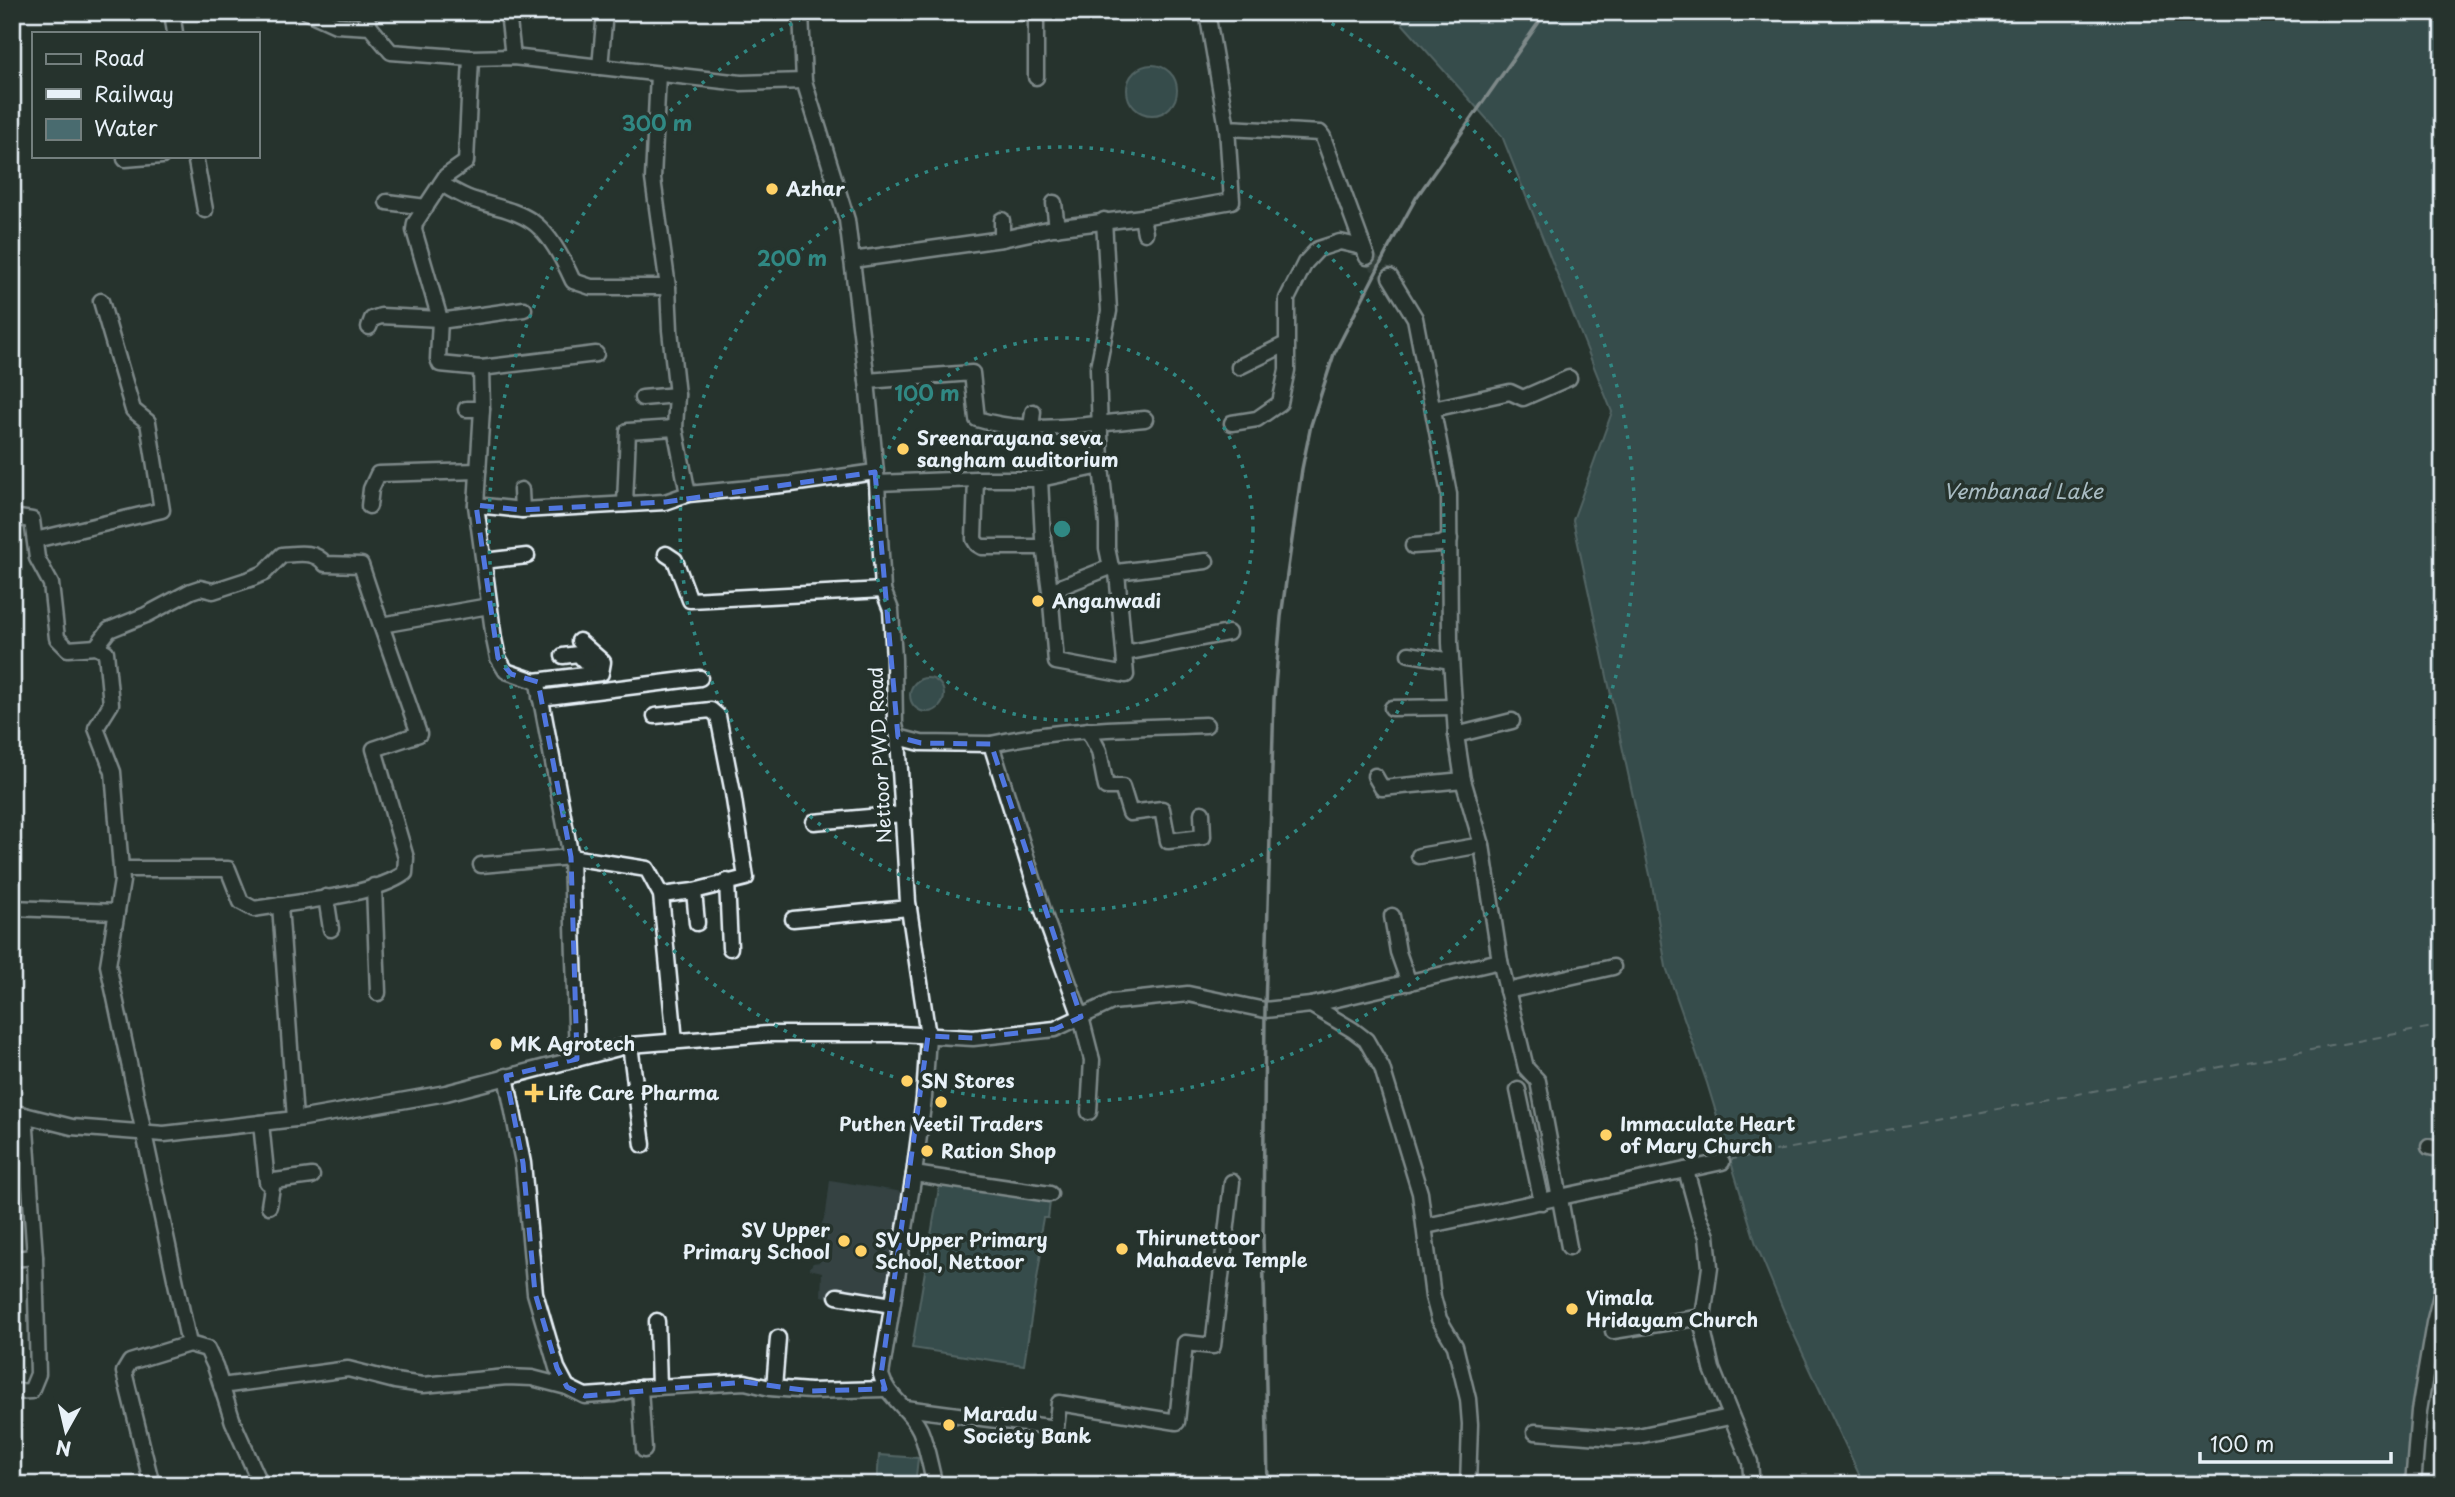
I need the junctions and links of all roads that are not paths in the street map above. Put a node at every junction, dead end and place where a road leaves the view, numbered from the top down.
1 (172, 12) edge
2 (307, 12) edge
3 (508, 12) edge
4 (605, 12) edge
5 (801, 12) edge
6 (1036, 12) edge
7 (1207, 12) edge
8 (368, 19) edge
9 (175, 32) edge
10 (513, 57) junction
11 (471, 58) junction
12 (600, 67) junction
13 (658, 74) junction
14 (1036, 77) dead end
15 (804, 81) junction
16 (1227, 128) junction
17 (137, 158) edge
18 (195, 158) edge
19 (125, 159) dead end
20 (441, 184) junction
21 (387, 202) dead end
22 (1054, 203) dead end
23 (426, 207) junction
24 (205, 210) dead end
25 (1142, 217) junction
26 (1002, 220) dead end
27 (1104, 220) junction
28 (1057, 228) junction
29 (1145, 233) dead end
30 (1002, 239) junction
31 (852, 260) junction
32 (1390, 277) tunnel mouth
33 (668, 287) junction
34 (101, 301) dead end
35 (524, 309) dead end
36 (440, 320) junction
37 (369, 327) dead end
38 (1286, 344) junction
39 (596, 354) dead end
40 (1239, 367) dead end
41 (481, 368) junction
42 (1569, 378) dead end
43 (867, 381) junction
44 (677, 395) junction
45 (642, 398) dead end
46 (466, 408) dead end
47 (482, 409) junction
48 (1433, 409) junction
49 (1032, 412) dead end
50 (1145, 419) dead end
51 (1099, 423) junction
52 (1231, 423) dead end
53 (675, 428) junction
54 (1031, 428) junction
55 (1101, 467) junction
56 (478, 471) junction
57 (876, 478) junction
58 (976, 479) junction
59 (1040, 480) junction
60 (521, 490) dead end
61 (688, 494) junction
62 (625, 504) junction
63 (476, 505) junction
64 (369, 506) dead end
65 (522, 510) junction
66 (12, 517) edge
67 (1450, 539) junction
68 (35, 540) junction
69 (1413, 546) dead end
70 (1044, 547) junction
71 (666, 554) dead end
72 (527, 556) dead end
73 (484, 561) junction
74 (1206, 561) dead end
75 (1114, 570) junction
76 (883, 590) junction
77 (1050, 592) junction
78 (489, 606) junction
79 (381, 625) junction
80 (1228, 633) dead end
81 (579, 641) dead end
82 (96, 647) junction
83 (1125, 653) junction
84 (1409, 654) dead end
85 (563, 656) dead end
86 (1451, 661) junction
87 (596, 673) junction
88 (700, 678) dead end
89 (536, 681) junction
90 (540, 698) junction
91 (1454, 707) junction
92 (1392, 708) dead end
93 (655, 716) dead end
94 (1512, 721) dead end
95 (1206, 725) dead end
96 (1088, 730) junction
97 (1456, 735) junction
98 (898, 737) junction
99 (991, 744) junction
100 (1375, 776) dead end
101 (1463, 780) junction
102 (1202, 813) dead end
103 (903, 814) junction
104 (814, 822) dead end
105 (1482, 845) junction
106 (1419, 856) dead end
107 (571, 858) junction
108 (481, 865) dead end
109 (121, 869) junction
110 (727, 881) junction
111 (374, 886) junction
112 (694, 891) junction
113 (661, 895) junction
114 (326, 897) junction
115 (280, 905) junction
116 (12, 908) edge
117 (909, 908) junction
118 (117, 912) junction
119 (1392, 916) dead end
120 (793, 919) dead end
121 (697, 923) dead end
122 (331, 929) dead end
123 (730, 948) dead end
124 (1500, 961) junction
125 (1613, 967) dead end
126 (1409, 982) junction
127 (1507, 991) junction
128 (378, 993) dead end
129 (1311, 1005) junction
130 (1081, 1017) junction
131 (928, 1036) junction
132 (675, 1041) junction
133 (630, 1045) junction
134 (577, 1059) junction
135 (506, 1076) junction
136 (1518, 1090) dead end
137 (1089, 1112) dead end
138 (19, 1114) edge
139 (295, 1119) junction
140 (261, 1123) junction
141 (144, 1133) junction
142 (643, 1145) dead end
143 (1723, 1162) dead end
144 (1686, 1170) junction
145 (914, 1174) junction
146 (312, 1176) dead end
147 (273, 1181) junction
148 (1232, 1182) dead end
149 (1050, 1194) dead end
150 (1560, 1198) junction
151 (1542, 1202) junction
152 (269, 1206) dead end
153 (1426, 1226) junction
154 (1569, 1247) dead end
155 (35, 1257) junction
156 (12, 1259) edge
157 (2443, 1287) edge
158 (837, 1296) dead end
159 (892, 1305) junction
160 (1703, 1317) junction
161 (657, 1321) dead end
162 (2439, 1324) edge
163 (1613, 1331) dead end
164 (778, 1338) dead end
165 (188, 1344) junction
166 (220, 1386) junction
167 (567, 1387) junction
168 (659, 1387) junction
169 (640, 1388) junction
170 (774, 1388) junction
171 (885, 1389) junction
172 (12, 1391) edge
173 (905, 1408) junction
174 (1730, 1417) junction
175 (1535, 1432) dead end
176 (644, 1450) dead end
177 (152, 1485) edge
178 (261, 1485) edge
179 (935, 1485) edge
180 (1468, 1485) edge
181 (1752, 1485) edge
182 (2413, 1485) edge

1 - 9 street
2 - 8 street
3 - 10 street
4 - 12 street
5 - 15 street, Nettoor PWD Road
6 - 14 street
7 - 16 street
8 - 11 street
10 - 11 street
10 - 12 street
11 - 20 street
12 - 13 street
13 - 15 street
13 - 33 street
15 - 31 street, Nettoor PWD Road
16 - 25 street
16 - 38 street
17 - 19 street
18 - 24 street
20 - 23 street
20 - 33 street
21 - 23 street
22 - 28 street
23 - 36 street
25 - 27 street
25 - 29 street
26 - 30 street
27 - 28 street
27 - 51 street
28 - 30 street
30 - 31 street
31 - 43 street, Nettoor PWD Road
32 - 48 street
33 - 44 street
34 - 68 street
35 - 36 street
36 - 37 street
36 - 41 street
38 - 40 street
38 - 52 street
39 - 41 street
41 - 47 street
42 - 48 street
43 - 54 street
43 - 57 street, Nettoor PWD Road
44 - 45 street
44 - 53 street
46 - 47 street
47 - 56 street
48 - 67 street
49 - 54 street
50 - 51 street
51 - 54 street
51 - 55 street
53 - 61 street
53 - 62 street
55 - 59 street
55 - 75 street
56 - 63 street
56 - 64 street
57 - 58 street
57 - 61 street
57 - 76 street, Nettoor PWD Road
58 - 59 street
58 - 70 street
59 - 70 street
60 - 65 street
61 - 62 street
62 - 65 street
63 - 65 street
63 - 73 street
66 - 68 street
67 - 69 street
67 - 86 street
68 - 82 street
70 - 77 street
71 - 76 street
72 - 73 street
73 - 78 street
74 - 75 street
75 - 77 street
75 - 83 street
76 - 98 street, Nettoor PWD Road
77 - 83 street
78 - 79 street
78 - 89 street
79 - 82 street
79 - 111 street
80 - 83 street
81 - 87 street
82 - 109 street
84 - 86 street
85 - 87 street
86 - 91 street
87 - 89 street
88 - 90 street
89 - 90 street
90 - 107 street
91 - 92 street
91 - 97 street
93 - 110 street
94 - 97 street
95 - 96 street
96 - 99 street
96 - 102 street
97 - 101 street
98 - 99 street
98 - 103 street, Nettoor PWD Road
99 - 130 street
100 - 101 street
101 - 105 street
103 - 104 street
103 - 117 street, Nettoor PWD Road
105 - 106 street
105 - 124 street
107 - 108 street
107 - 113 street
107 - 134 street
109 - 115 street
109 - 118 street
110 - 112 street
110 - 123 street
111 - 114 street
111 - 128 street
112 - 113 street
112 - 121 street
113 - 132 street
114 - 115 street
114 - 122 street
115 - 139 street
116 - 118 street
117 - 120 street
117 - 131 street, Nettoor PWD Road
118 - 141 street
119 - 126 street
124 - 126 street
124 - 127 street
125 - 127 street
126 - 129 street
127 - 150 street
129 - 130 street
129 - 153 street
130 - 131 street
130 - 137 street
131 - 132 street
131 - 145 street, Nettoor PWD Road
132 - 133 street
133 - 134 street
133 - 142 street
134 - 135 street
135 - 139 street
135 - 167 street
136 - 151 street
138 - 141 street
138 - 155 street
139 - 140 street
140 - 141 street
140 - 147 street
141 - 165 street
143 - 144 street
144 - 150 street
144 - 160 street
145 - 149 street
145 - 159 street, Nettoor PWD Road
146 - 147 street
147 - 152 street
148 - 173 street
150 - 151 street
150 - 154 street
151 - 153 street
153 - 180 street
155 - 156 street
155 - 172 street
157 - 162 street
158 - 159 street
159 - 171 street, Nettoor PWD Road
160 - 163 street
160 - 174 street
161 - 168 street
162 - 182 street
164 - 170 street
165 - 166 street
165 - 177 street
166 - 167 street
166 - 178 street
167 - 169 street
168 - 169 street
168 - 170 street
169 - 176 street
170 - 171 street
171 - 173 street
173 - 179 street
174 - 175 street
174 - 181 street

